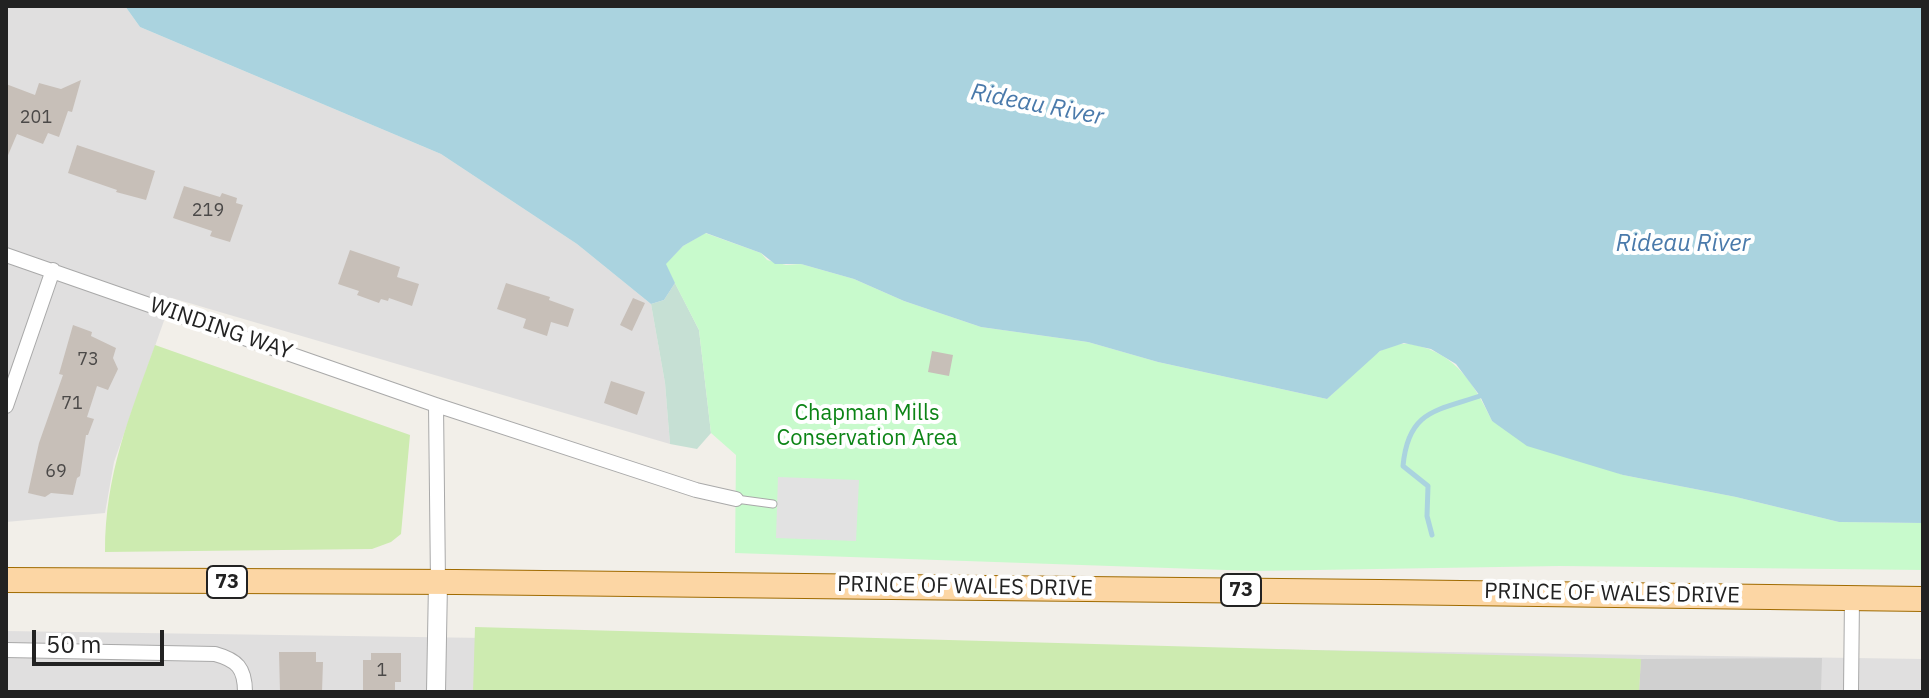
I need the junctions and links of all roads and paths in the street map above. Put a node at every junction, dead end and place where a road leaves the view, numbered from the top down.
1 (6, 255) edge
2 (53, 270) junction
3 (436, 405) junction
4 (6, 406) edge
5 (736, 499) joint
6 (773, 504) dead end
7 (6, 580) edge
8 (438, 583) junction
9 (1852, 598) junction
10 (1923, 599) edge
11 (6, 650) edge
12 (245, 692) edge
13 (436, 692) edge
14 (1851, 692) edge

1 - 2 street, WINDING WAY
2 - 3 street, WINDING WAY
2 - 4 street
3 - 5 street, WINDING WAY
3 - 8 street
5 - 6 lane, WINDING WAY
7 - 8 main road, PRINCE OF WALES DRIVE / 73
8 - 9 main road, PRINCE OF WALES DRIVE / 73
8 - 13 street
9 - 10 main road, PRINCE OF WALES DRIVE / 73
9 - 14 street
11 - 12 street

